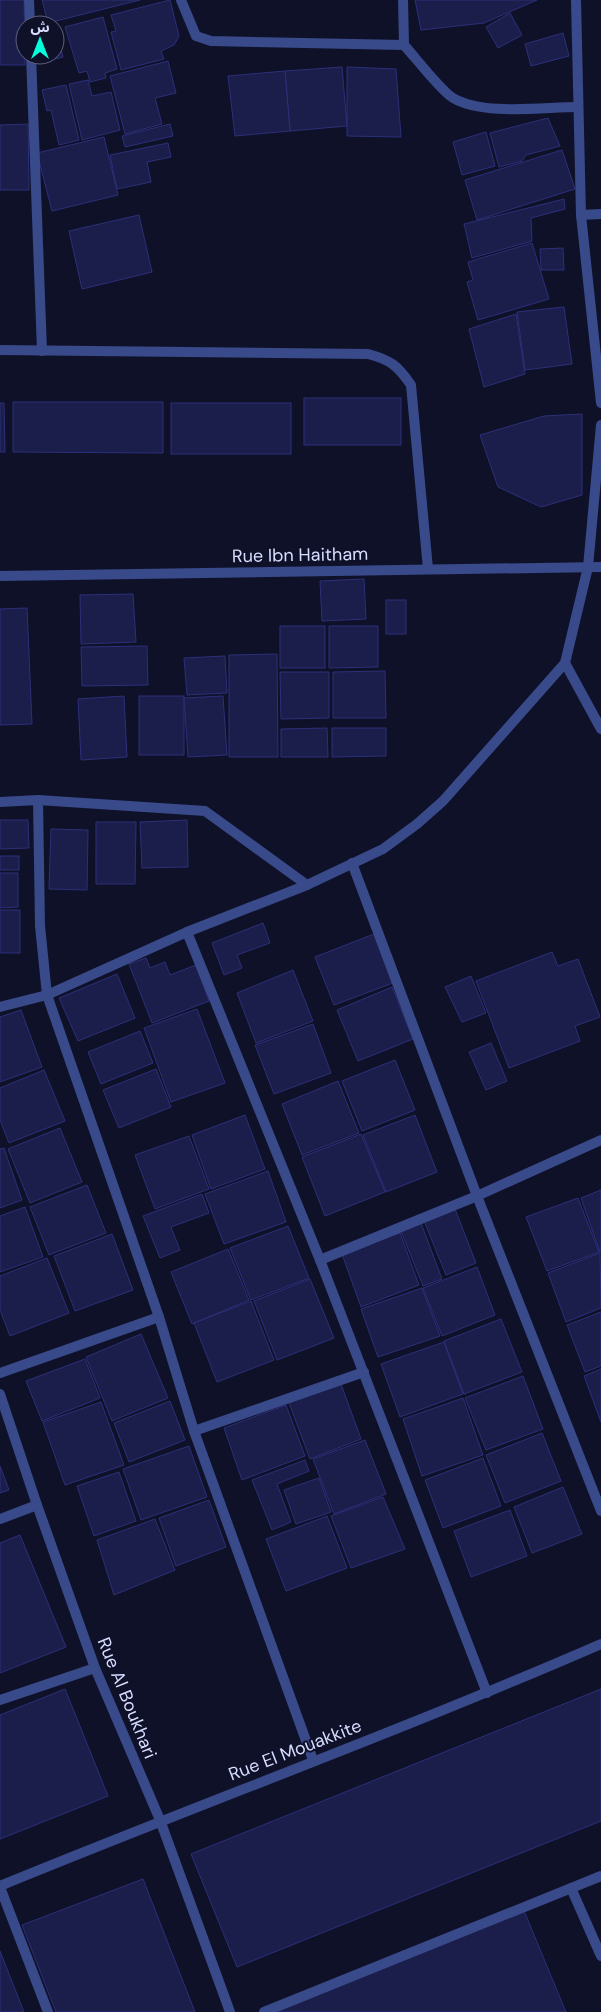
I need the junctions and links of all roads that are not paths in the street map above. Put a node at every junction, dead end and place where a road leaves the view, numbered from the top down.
1 (29, 0) edge
2 (181, 0) edge
3 (403, 0) edge
4 (576, 0) edge
5 (30, 15) edge
6 (404, 45) junction
7 (31, 65) edge
8 (578, 107) junction
9 (581, 214) junction
10 (601, 214) edge
11 (0, 350) edge
12 (42, 350) junction
13 (601, 403) edge
14 (601, 425) edge
15 (601, 567) edge
16 (588, 568) junction
17 (428, 569) junction
18 (0, 576) edge
19 (565, 663) junction
20 (601, 729) edge
21 (38, 800) junction
22 (0, 802) edge
23 (352, 862) junction
24 (307, 885) junction
25 (187, 932) junction
26 (47, 995) junction
27 (0, 1007) edge
28 (601, 1140) edge
29 (477, 1196) junction
30 (320, 1260) junction
31 (159, 1317) junction
32 (364, 1372) junction
33 (0, 1373) edge
34 (0, 1394) edge
35 (194, 1431) junction
36 (36, 1505) junction
37 (601, 1512) edge
38 (0, 1519) edge
39 (601, 1644) edge
40 (95, 1668) junction
41 (487, 1693) junction
42 (0, 1700) edge
43 (313, 1760) junction
44 (160, 1820) junction
45 (601, 1876) edge
46 (0, 1886) edge
47 (571, 1888) junction
48 (601, 1956) edge
49 (48, 2012) edge
50 (230, 2012) edge
51 (264, 2012) edge

1 - 5 street
2 - 6 street
3 - 6 street
4 - 8 street
6 - 8 street
7 - 12 street
8 - 9 street
9 - 10 street
9 - 13 street
11 - 12 street
12 - 17 street
14 - 16 street
15 - 16 street, Rue Ibn Haitham
16 - 17 street, Rue Ibn Haitham
16 - 19 street
17 - 18 street, Rue Ibn Haitham
19 - 20 street
19 - 23 street
21 - 22 street
21 - 24 street
21 - 26 street
23 - 24 street
23 - 29 street
24 - 25 street
25 - 26 street
25 - 30 street
26 - 27 street
26 - 31 street
28 - 29 street
29 - 30 street
29 - 37 street
30 - 32 street
31 - 33 street
31 - 35 street
32 - 35 street
32 - 41 street
34 - 36 street, Rue Al Boukhari
35 - 43 street
36 - 38 street
36 - 40 street, Rue Al Boukhari
39 - 41 street, Rue El Mouakkite
40 - 42 street
40 - 44 street, Rue Al Boukhari
41 - 43 street, Rue El Mouakkite
43 - 44 street, Rue El Mouakkite
44 - 46 street, Rue El Mouakkite
44 - 50 street, Rue Al Boukhari
45 - 47 street
46 - 49 street
47 - 48 street
47 - 51 street

